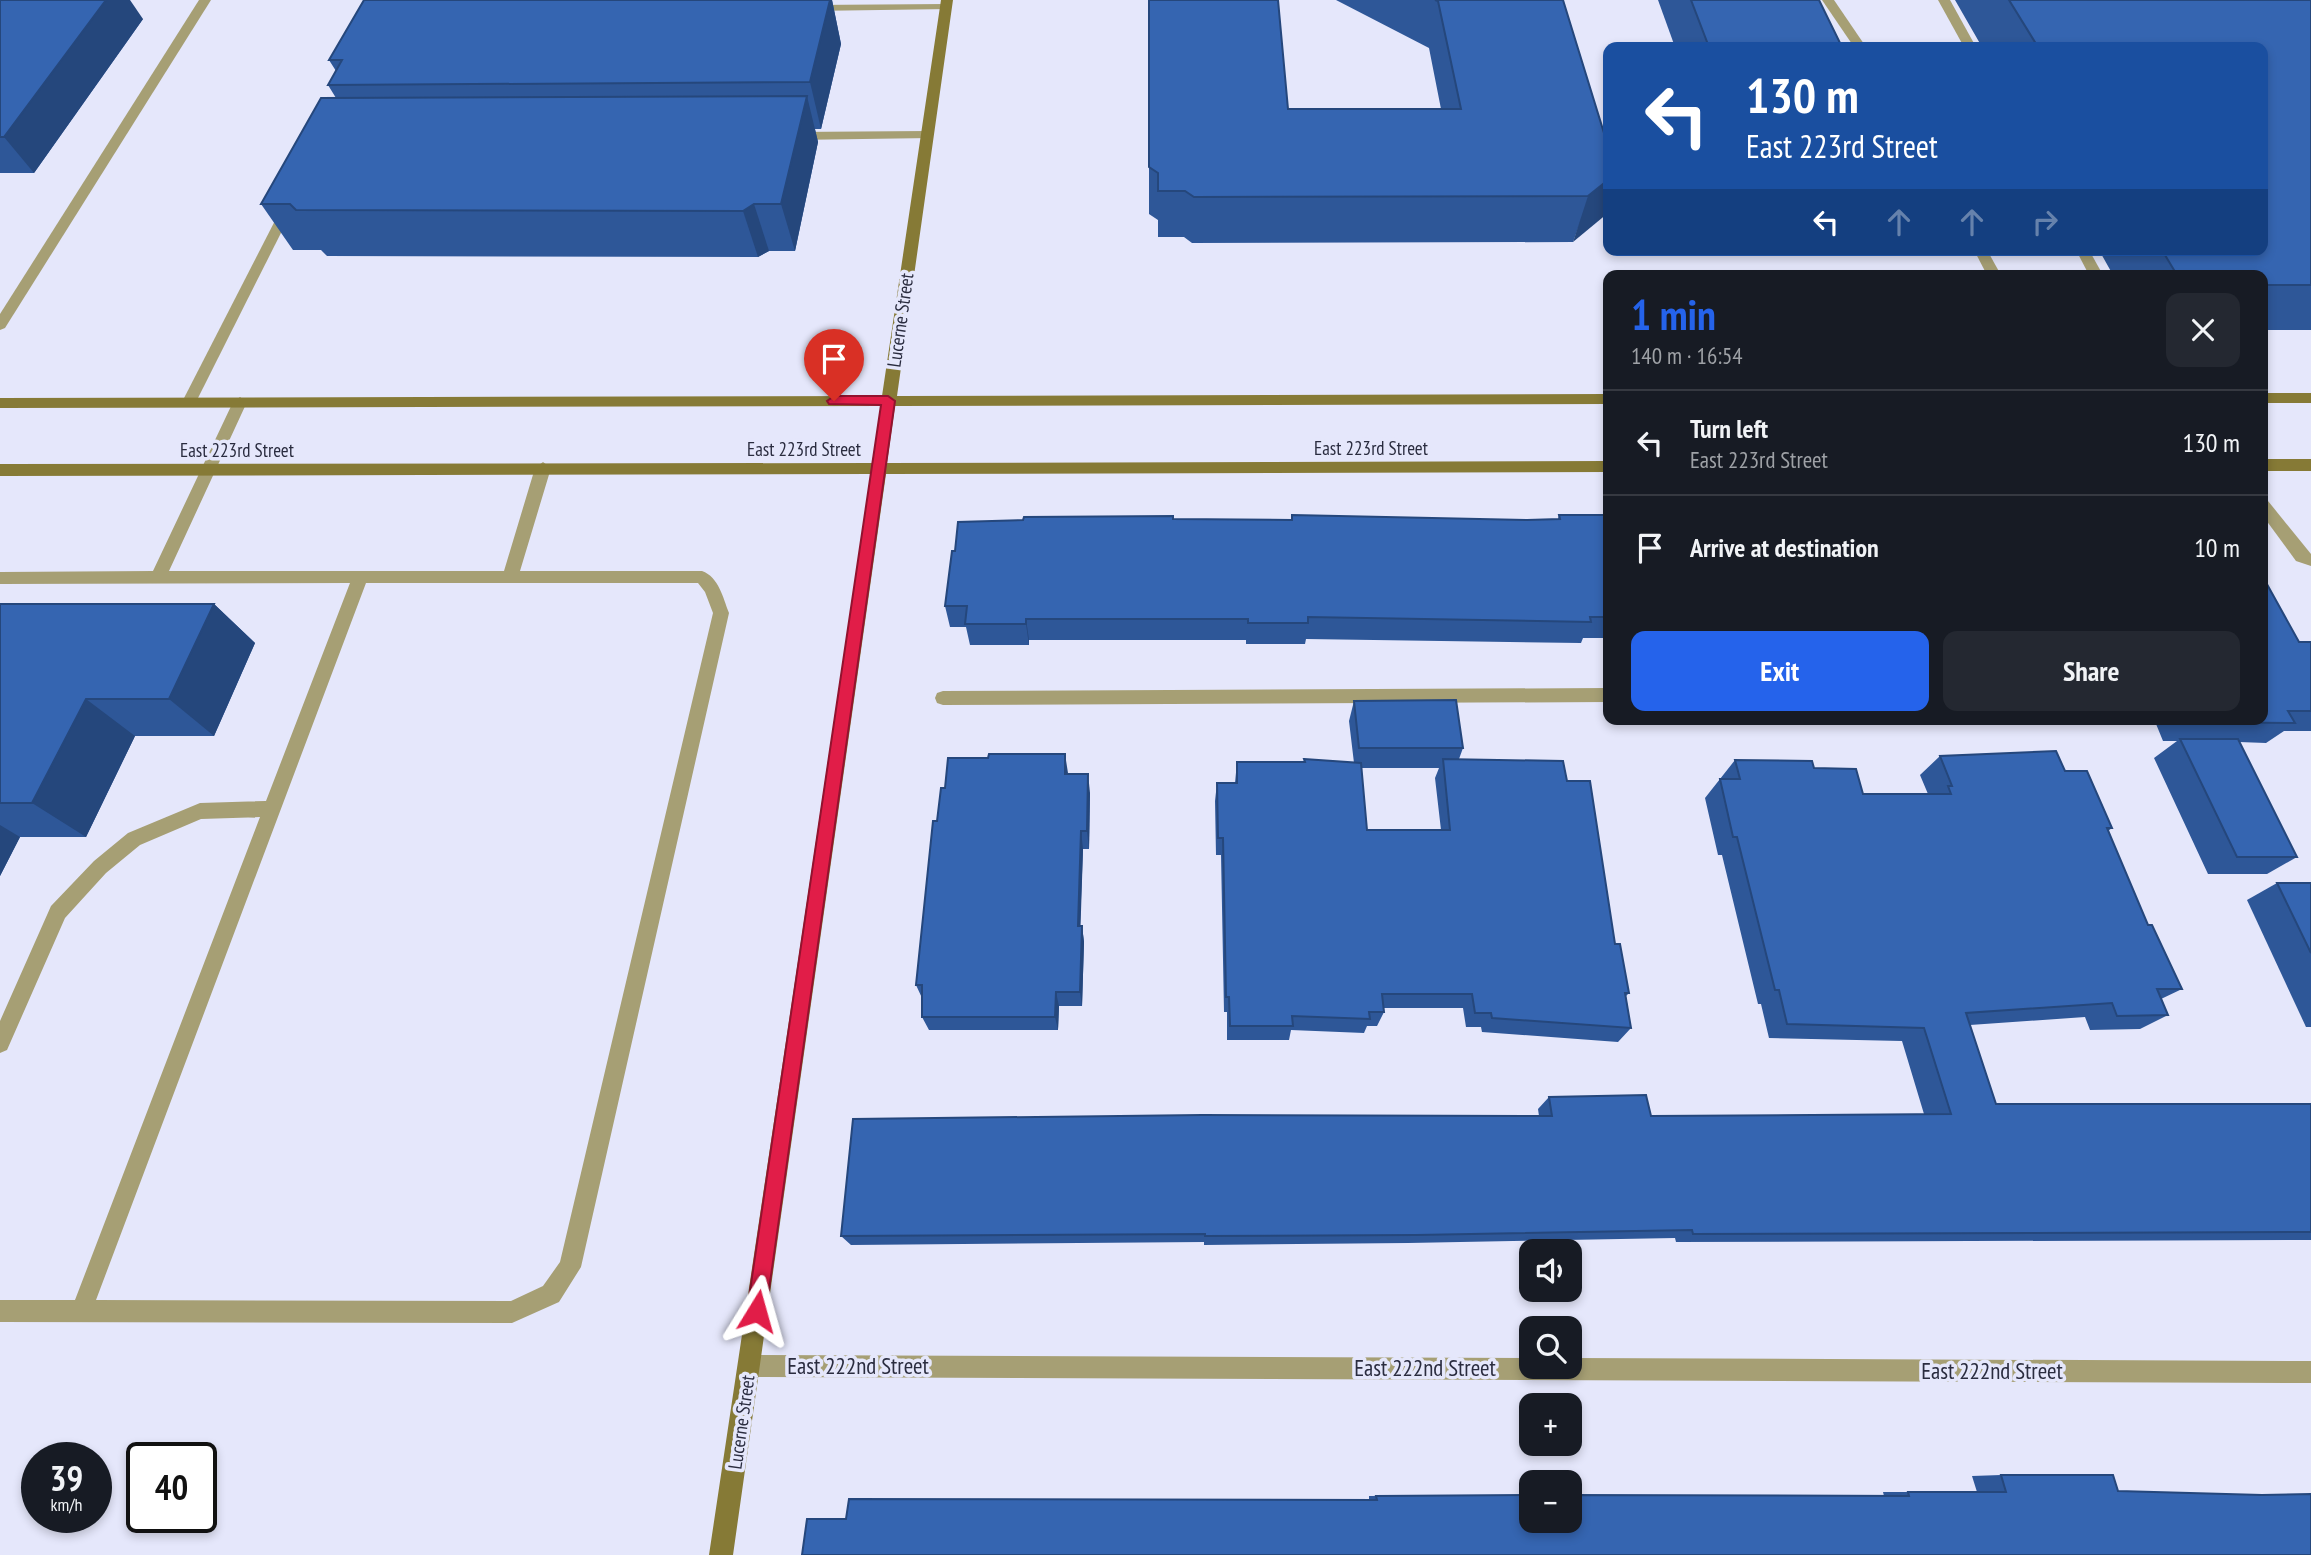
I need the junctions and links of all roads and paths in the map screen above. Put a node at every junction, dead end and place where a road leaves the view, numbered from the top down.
1 (205, 0) edge
2 (1828, 0) edge
3 (1944, 0) edge
4 (946, 3) edge
5 (801, 8) edge
6 (1857, 42) edge
7 (1967, 42) edge
8 (927, 135) junction
9 (784, 136) edge
10 (292, 198) edge
11 (0, 326) edge
12 (2268, 398) edge
13 (2311, 398) edge
14 (1603, 399) edge
15 (888, 401) junction
16 (189, 402) junction
17 (240, 402) junction
18 (0, 403) edge
19 (2268, 465) edge
20 (2311, 465) edge
21 (878, 467) junction
22 (1603, 467) edge
23 (543, 468) junction
24 (0, 470) edge
25 (208, 470) junction
26 (2268, 512) edge
27 (2311, 560) edge
28 (158, 577) junction
29 (360, 577) junction
30 (510, 577) junction
31 (0, 578) edge
32 (1603, 695) edge
33 (943, 698) dead end
34 (272, 809) junction
35 (0, 1043) edge
36 (0, 1311) edge
37 (81, 1312) junction
38 (749, 1366) junction
39 (2311, 1372) edge
40 (722, 1555) edge

1 - 11 street
2 - 6 street
3 - 7 street
4 - 5 street
4 - 8 main road, Lucerne Street
8 - 9 street
8 - 15 main road, Lucerne Street
10 - 16 street
12 - 13 main road
14 - 15 main road
15 - 17 main road
15 - 21 main road, Lucerne Street
16 - 17 main road
16 - 18 main road
17 - 25 street
19 - 20 main road
21 - 22 main road, East 223rd Street
21 - 23 main road, East 223rd Street
21 - 38 main road, Lucerne Street
23 - 25 main road, East 223rd Street
23 - 30 street
24 - 25 main road, East 223rd Street
25 - 28 street
26 - 27 street
28 - 29 street
28 - 31 street
29 - 30 street
29 - 34 street
30 - 37 street
32 - 33 street
34 - 35 street
34 - 37 street
36 - 37 street
38 - 39 street, East 222nd Street
38 - 40 main road, Lucerne Street

